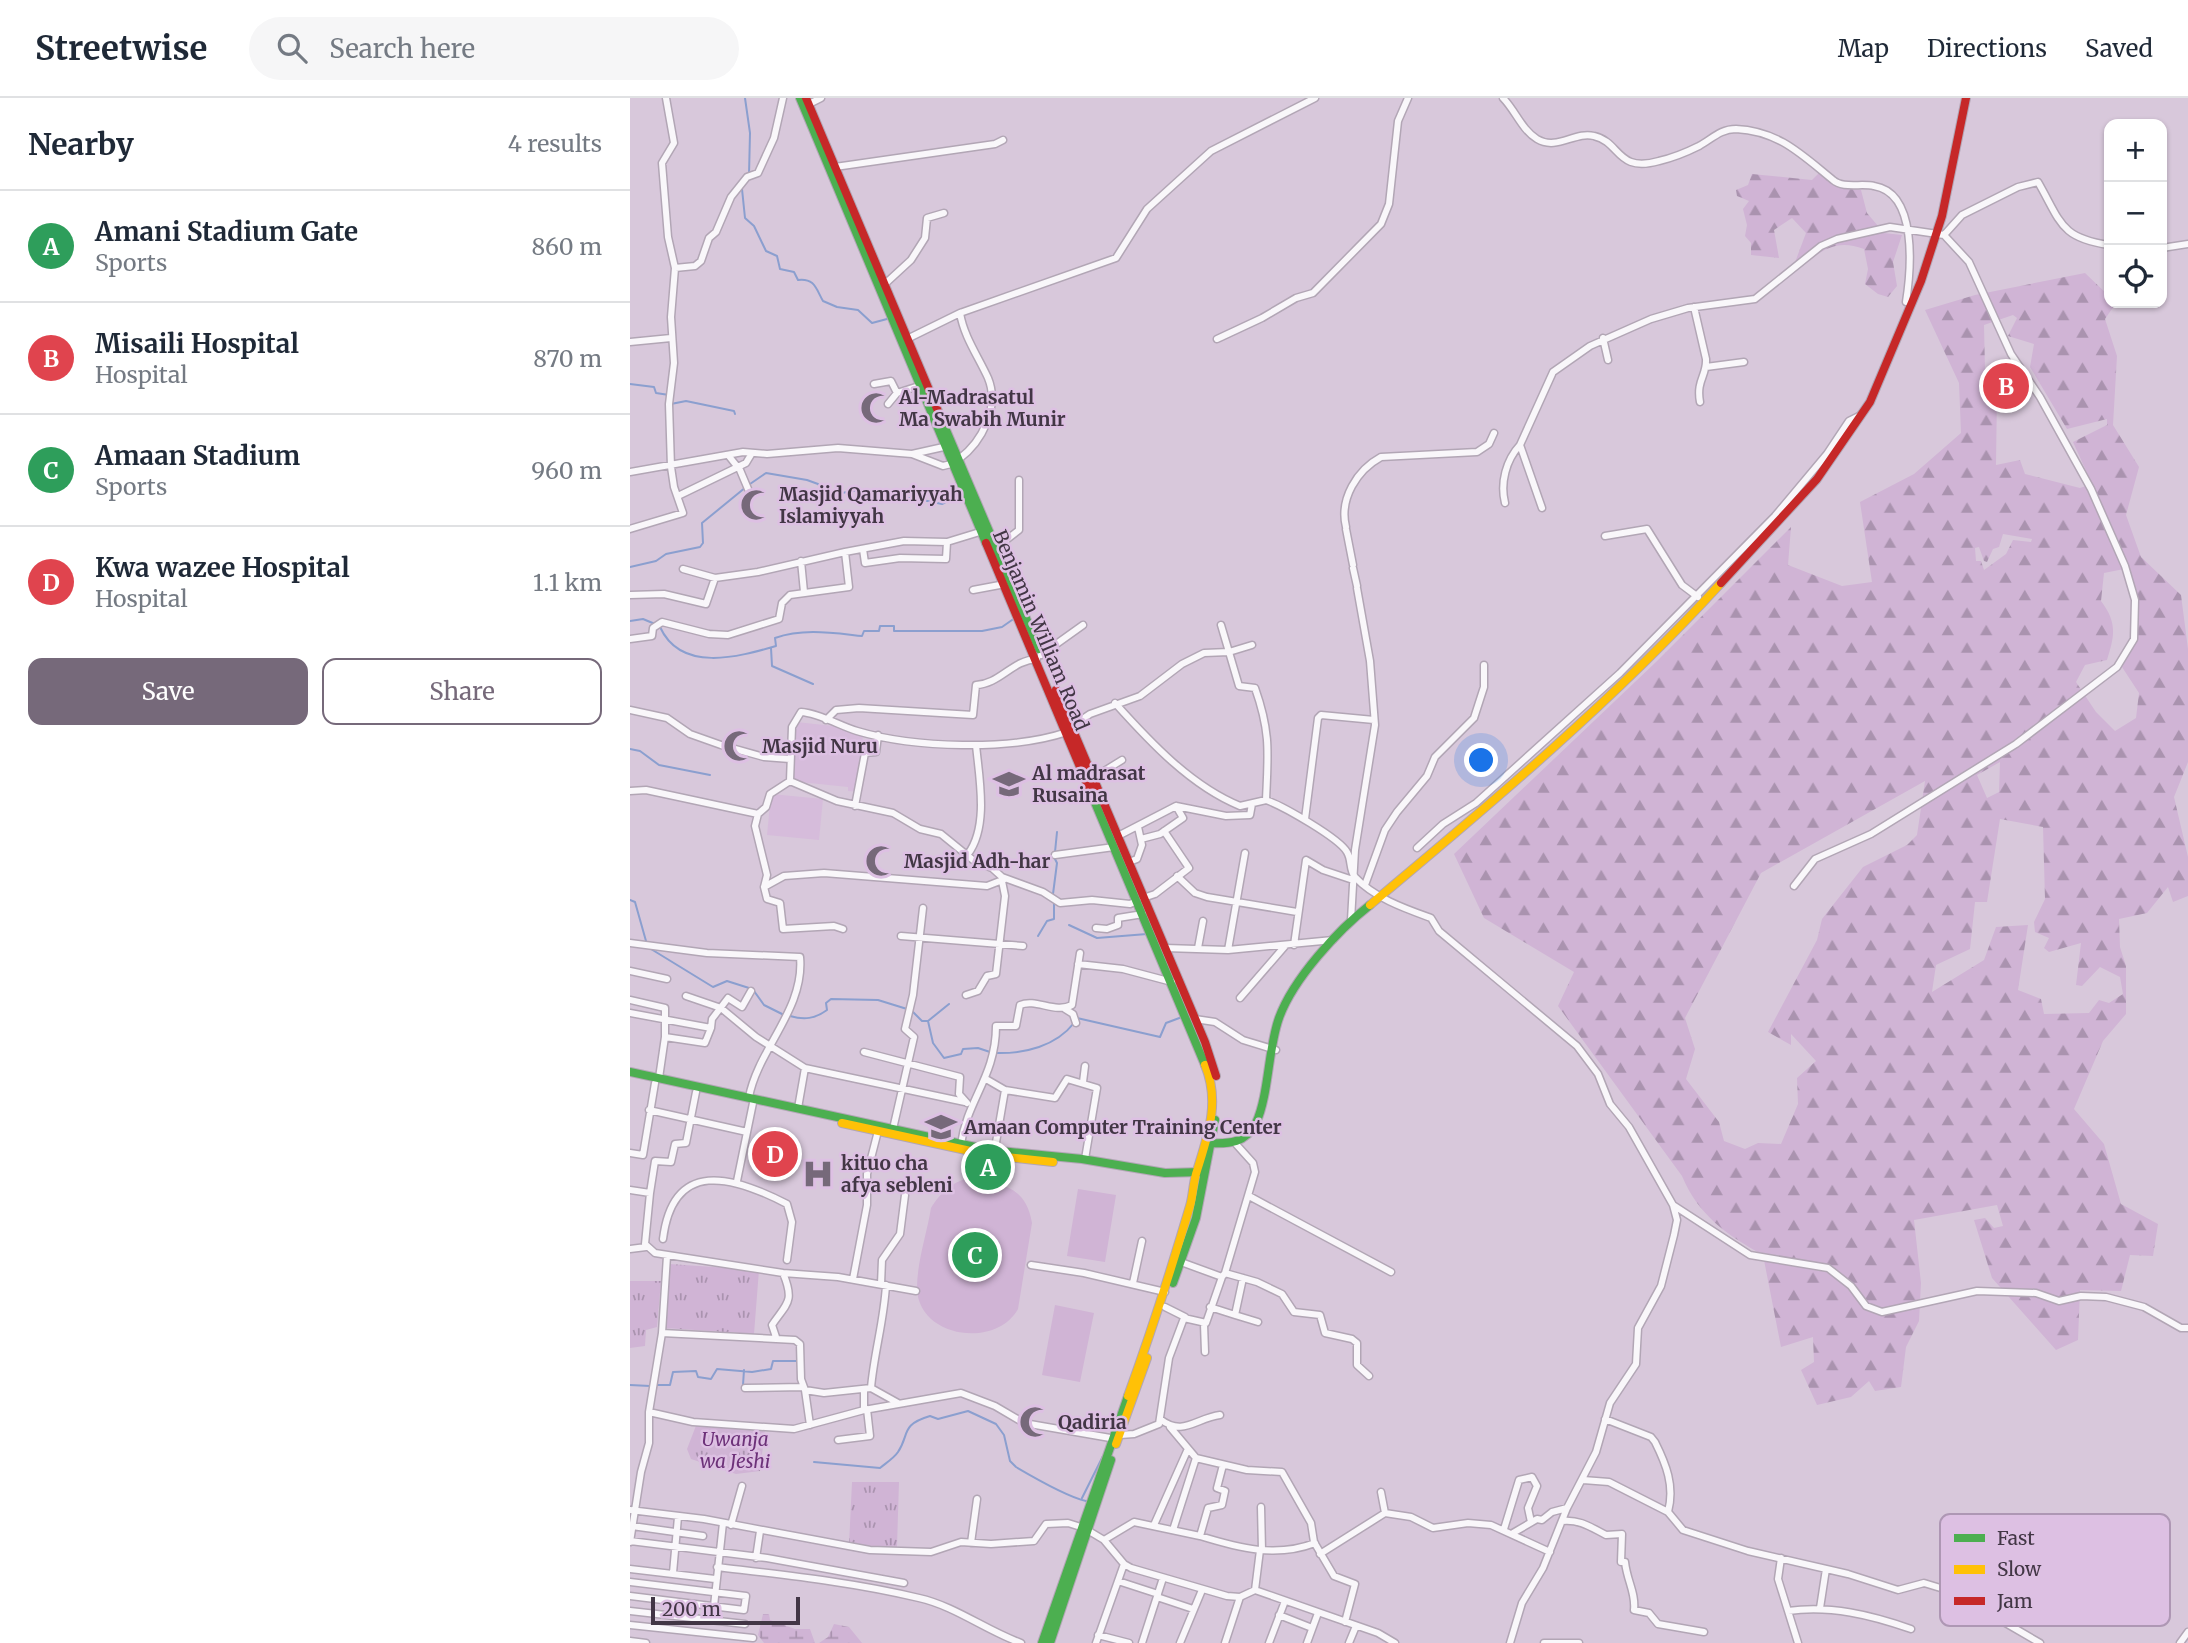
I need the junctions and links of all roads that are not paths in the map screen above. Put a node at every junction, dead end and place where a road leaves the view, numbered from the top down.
1 (666, 98) edge
2 (783, 98) edge
3 (821, 98) edge
4 (1315, 98) edge
5 (1408, 98) edge
6 (1503, 98) edge
7 (1966, 98) edge
8 (804, 102) edge
9 (1003, 140) dead end
10 (835, 167) junction
11 (944, 213) dead end
12 (1908, 229) junction
13 (1940, 234) junction
14 (2104, 244) edge
15 (2188, 244) edge
16 (2167, 247) edge
17 (675, 268) junction
18 (886, 283) junction
19 (1906, 302) dead end
20 (1694, 307) junction
21 (960, 313) junction
22 (671, 338) junction
23 (1603, 338) junction
24 (906, 340) junction
25 (1217, 340) dead end
26 (630, 342) edge
27 (1608, 360) dead end
28 (1744, 362) dead end
29 (1706, 367) junction
30 (874, 384) dead end
31 (922, 385) junction
32 (897, 393) junction
33 (1700, 402) dead end
34 (888, 404) dead end
35 (1863, 414) junction
36 (1494, 433) dead end
37 (1520, 445) junction
38 (948, 446) junction
39 (752, 453) junction
40 (912, 454) junction
41 (728, 455) junction
42 (957, 461) junction
43 (671, 465) junction
44 (737, 466) junction
45 (630, 472) edge
46 (1019, 480) dead end
47 (747, 486) dead end
48 (678, 496) junction
49 (1505, 503) dead end
50 (1542, 508) dead end
51 (630, 529) edge
52 (983, 531) junction
53 (1605, 536) dead end
54 (947, 542) junction
55 (998, 547) junction
56 (863, 549) junction
57 (845, 552) junction
58 (801, 561) junction
59 (683, 569) dead end
60 (715, 578) junction
61 (1005, 584) junction
62 (973, 590) dead end
63 (804, 592) junction
64 (630, 595) edge
65 (1696, 596) junction
66 (1705, 601) junction
67 (1083, 625) dead end
68 (1221, 625) dead end
69 (630, 639) edge
70 (1252, 645) dead end
71 (1229, 652) junction
72 (1039, 657) junction
73 (1484, 665) dead end
74 (1115, 703) junction
75 (631, 708) edge
76 (826, 720) junction
77 (1374, 720) junction
78 (1069, 730) junction
79 (877, 736) junction
80 (976, 745) junction
81 (790, 759) junction
82 (1122, 760) dead end
83 (1093, 778) junction
84 (790, 781) junction
85 (630, 791) edge
86 (1266, 800) junction
87 (1252, 804) junction
88 (855, 806) junction
89 (1176, 806) junction
90 (758, 814) junction
91 (1306, 819) junction
92 (1138, 827) junction
93 (1164, 831) junction
94 (1118, 836) junction
95 (1141, 839) junction
96 (1114, 847) junction
97 (1417, 848) dead end
98 (1245, 853) dead end
99 (968, 854) junction
100 (1055, 855) dead end
101 (1129, 862) junction
102 (1177, 876) junction
103 (1353, 878) junction
104 (1004, 880) junction
105 (1365, 885) junction
106 (1794, 886) dead end
107 (764, 887) junction
108 (1379, 894) junction
109 (1140, 899) junction
110 (1236, 902) junction
111 (923, 908) dead end
112 (1297, 912) junction
113 (1143, 914) junction
114 (1351, 920) junction
115 (1203, 921) dead end
116 (1096, 928) dead end
117 (844, 929) dead end
118 (901, 936) dead end
119 (919, 938) junction
120 (1333, 940) junction
121 (630, 943) edge
122 (999, 945) junction
123 (1294, 945) junction
124 (1023, 946) dead end
125 (1285, 946) junction
126 (1165, 948) junction
127 (1198, 948) junction
128 (1228, 950) junction
129 (1080, 953) dead end
130 (1096, 956) dead end
131 (1078, 964) junction
132 (1096, 964) junction
133 (630, 971) edge
134 (667, 979) dead end
135 (1172, 982) junction
136 (751, 991) dead end
137 (965, 995) dead end
138 (686, 996) dead end
139 (1240, 998) dead end
140 (630, 1000) edge
141 (721, 1009) junction
142 (1065, 1009) junction
143 (630, 1013) edge
144 (1076, 1020) dead end
145 (1195, 1020) junction
146 (665, 1021) junction
147 (711, 1028) junction
148 (665, 1037) junction
149 (772, 1046) junction
150 (1274, 1050) junction
151 (864, 1052) dead end
152 (908, 1062) junction
153 (1085, 1066) dead end
154 (805, 1068) junction
155 (630, 1074) edge
156 (986, 1079) junction
157 (657, 1081) junction
158 (1083, 1082) junction
159 (903, 1090) junction
160 (1006, 1090) junction
161 (696, 1091) junction
162 (752, 1100) junction
163 (965, 1102) junction
164 (975, 1105) junction
165 (798, 1108) junction
166 (649, 1110) junction
167 (690, 1117) junction
168 (893, 1129) junction
169 (878, 1131) junction
170 (747, 1132) junction
171 (961, 1144) junction
172 (1210, 1145) junction
173 (1236, 1145) junction
174 (630, 1153) edge
175 (994, 1153) junction
176 (643, 1155) junction
177 (1085, 1159) junction
178 (655, 1161) junction
179 (1199, 1176) junction
180 (737, 1181) junction
181 (630, 1190) edge
182 (650, 1194) junction
183 (905, 1195) dead end
184 (1249, 1196) junction
185 (1673, 1205) junction
186 (663, 1239) dead end
187 (1142, 1241) dead end
188 (646, 1247) junction
189 (630, 1249) edge
190 (667, 1256) junction
191 (787, 1260) dead end
192 (1181, 1262) junction
193 (1031, 1265) dead end
194 (1391, 1272) dead end
195 (783, 1273) junction
196 (1224, 1275) junction
197 (1243, 1278) junction
198 (853, 1279) junction
199 (1133, 1283) junction
200 (883, 1285) junction
201 (916, 1291) dead end
202 (1166, 1292) junction
203 (1165, 1307) junction
204 (1210, 1307) junction
205 (1235, 1315) junction
206 (1185, 1317) junction
207 (1258, 1322) dead end
208 (1204, 1324) junction
209 (772, 1325) junction
210 (2188, 1328) edge
211 (662, 1333) junction
212 (758, 1337) junction
213 (776, 1337) junction
214 (1205, 1352) dead end
215 (1368, 1376) dead end
216 (745, 1388) dead end
217 (804, 1389) junction
218 (867, 1389) junction
219 (900, 1404) junction
220 (865, 1410) junction
221 (649, 1412) junction
222 (1220, 1415) dead end
223 (1160, 1419) junction
224 (1605, 1419) junction
225 (810, 1425) junction
226 (1170, 1427) junction
227 (1117, 1437) junction
228 (838, 1440) dead end
229 (1187, 1451) junction
230 (1196, 1458) junction
231 (1223, 1465) junction
232 (1583, 1480) junction
233 (742, 1486) dead end
234 (1381, 1492) dead end
235 (976, 1499) dead end
236 (1261, 1507) dead end
237 (1567, 1508) junction
238 (632, 1511) edge
239 (1668, 1512) junction
240 (1385, 1513) junction
241 (678, 1517) junction
242 (1562, 1521) junction
243 (1531, 1522) junction
244 (727, 1524) junction
245 (1154, 1525) junction
246 (632, 1526) junction
247 (1504, 1529) junction
248 (1087, 1530) junction
249 (1172, 1530) junction
250 (760, 1531) junction
251 (676, 1533) junction
252 (1513, 1533) junction
253 (703, 1536) dead end
254 (1200, 1536) junction
255 (1104, 1540) junction
256 (630, 1541) edge
257 (971, 1542) junction
258 (1315, 1543) junction
259 (674, 1546) junction
260 (1261, 1550) junction
261 (1550, 1552) junction
262 (719, 1553) junction
263 (1320, 1554) junction
264 (756, 1558) junction
265 (1781, 1558) junction
266 (1124, 1564) junction
267 (717, 1567) junction
268 (630, 1569) edge
269 (1826, 1569) junction
270 (673, 1573) junction
271 (1163, 1578) junction
272 (715, 1579) junction
273 (1118, 1581) junction
274 (630, 1582) edge
275 (904, 1583) dead end
276 (1940, 1587) edge
277 (714, 1590) junction
278 (1202, 1590) junction
279 (1255, 1590) junction
280 (630, 1596) edge
281 (1157, 1596) junction
282 (1240, 1597) junction
283 (1285, 1601) junction
284 (714, 1606) junction
285 (1301, 1607) junction
286 (1820, 1608) junction
287 (1193, 1609) junction
288 (630, 1611) edge
289 (1788, 1611) junction
290 (1318, 1614) junction
291 (1279, 1615) junction
292 (1296, 1622) junction
293 (1345, 1622) junction
294 (745, 1624) dead end
295 (630, 1625) edge
296 (1356, 1626) junction
297 (2011, 1626) edge
298 (1312, 1628) junction
299 (1911, 1629) dead end
300 (1704, 1632) dead end
301 (2188, 1632) edge
302 (1098, 1635) junction
303 (753, 1638) dead end
304 (630, 1641) edge
305 (646, 1643) edge
306 (1021, 1643) edge
307 (1042, 1643) edge
308 (1050, 1643) edge
309 (1096, 1643) edge
310 (1129, 1643) edge
311 (1142, 1643) edge
312 (1180, 1643) edge
313 (1225, 1643) edge
314 (1269, 1643) edge
315 (1307, 1643) edge
316 (1349, 1643) edge
317 (1395, 1643) edge
318 (1510, 1643) edge
319 (1544, 1643) edge
320 (1579, 1643) edge
321 (1798, 1643) edge
322 (2040, 1643) edge
323 (2180, 1643) edge

1 - 17 street
2 - 17 street
3 - 8 street
4 - 21 street
5 - 25 street
6 - 12 street
7 - 13 main road
8 - 10 main road, Benjamin William Road
8 - 24 main road, Benjamin William Road
9 - 10 street
10 - 18 main road, Benjamin William Road
11 - 18 street
12 - 13 street
12 - 19 street
12 - 20 street
13 - 14 street
13 - 35 main road
13 - 106 street
15 - 16 street
17 - 22 street
18 - 24 main road, Benjamin William Road
20 - 23 street
20 - 29 street
21 - 24 street
21 - 42 street
22 - 26 street
22 - 43 street
23 - 27 street
23 - 37 street
24 - 31 main road, Benjamin William Road
24 - 42 main road, Benjamin William Road
28 - 29 street
29 - 33 street
30 - 32 street
31 - 32 street
31 - 38 main road, Benjamin William Road
32 - 34 street
35 - 65 street
35 - 66 main road
36 - 77 street
37 - 49 street
37 - 50 street
38 - 40 street
38 - 42 main road, Benjamin William Road
39 - 40 street
39 - 41 street
39 - 44 street
40 - 42 street
41 - 43 street
41 - 44 street
42 - 52 main road, Benjamin William Road
42 - 55 main road, Benjamin William Road
43 - 45 street
43 - 48 street
44 - 47 street
44 - 48 street
46 - 55 street
48 - 51 street
52 - 54 street
52 - 61 main road, Benjamin William Road
53 - 65 street
54 - 56 street
54 - 56 street
55 - 72 main road, Benjamin William Road
56 - 57 street
57 - 58 street
57 - 63 street
58 - 60 street
58 - 63 street
59 - 60 street
60 - 64 street
61 - 62 street
61 - 72 main road, Benjamin William Road
63 - 69 street
65 - 66 street
65 - 97 street
66 - 108 main road
67 - 72 street
68 - 71 street
70 - 71 street
71 - 74 street
71 - 86 street
72 - 76 street
72 - 78 main road, Benjamin William Road
73 - 105 street
74 - 78 street
74 - 87 street
75 - 81 street
76 - 79 street
76 - 81 street
77 - 91 street
77 - 103 street
78 - 80 street
78 - 83 main road, Benjamin William Road
78 - 96 main road, Benjamin William Road
79 - 80 street
79 - 88 street
80 - 99 street
81 - 84 street
82 - 83 street
83 - 94 main road, Benjamin William Road
84 - 88 street
84 - 90 street
85 - 90 street
86 - 87 street
86 - 91 street
87 - 89 street
88 - 99 street
89 - 92 street
89 - 93 street
90 - 107 street
91 - 103 street
92 - 94 street
92 - 95 street
93 - 95 street
93 - 102 street
94 - 101 main road, Benjamin William Road
95 - 101 street
96 - 100 street
96 - 109 main road, Benjamin William Road
98 - 110 street
99 - 104 street
101 - 109 main road, Benjamin William Road
102 - 109 street
102 - 110 street
103 - 105 street
103 - 112 street
103 - 114 street
104 - 107 street
104 - 109 street
104 - 122 street
105 - 108 street
107 - 117 street
108 - 114 main road
108 - 185 street
109 - 113 main road, Benjamin William Road
109 - 126 main road, Benjamin William Road
110 - 112 street
110 - 128 street
111 - 119 street
112 - 123 street
113 - 116 street
113 - 135 main road, Benjamin William Road
114 - 120 main road
115 - 127 street
118 - 119 street
119 - 122 street
119 - 152 street
120 - 123 street
120 - 150 main road
121 - 149 street
122 - 124 street
122 - 137 street
123 - 125 street
125 - 128 street
125 - 139 street
126 - 127 street
126 - 145 main road, Benjamin William Road
127 - 128 street
129 - 131 street
130 - 132 street
131 - 132 street
131 - 142 street
132 - 135 street
133 - 134 street
135 - 172 main road, Benjamin William Road
136 - 141 street
138 - 141 street
140 - 146 street
141 - 147 street
141 - 149 street
142 - 144 street
142 - 156 street
143 - 146 street
145 - 150 street
145 - 172 main road, Benjamin William Road
146 - 147 street
146 - 148 street
147 - 148 street
148 - 157 street
149 - 154 street
149 - 162 street
150 - 173 main road
151 - 152 street
152 - 159 street
152 - 163 street
153 - 158 street
154 - 159 street
154 - 165 street
155 - 157 main road
156 - 160 street
156 - 164 street
157 - 161 main road
157 - 162 main road
157 - 166 street
158 - 160 street
158 - 177 street
159 - 163 street
159 - 168 street
160 - 175 street
161 - 162 main road
161 - 167 street
162 - 165 main road
162 - 169 main road
162 - 170 street
163 - 164 street
164 - 171 street
165 - 168 main road
166 - 167 street
166 - 176 street
167 - 170 street
167 - 178 street
168 - 171 main road
169 - 175 main road
169 - 198 street
170 - 180 street
171 - 175 main road
172 - 173 main road
172 - 179 main road, Benjamin William Road
173 - 184 street
174 - 176 street
175 - 177 main road
175 - 179 main road
176 - 178 street
177 - 179 main road
178 - 182 street
179 - 192 main road
179 - 202 main road
180 - 186 street
180 - 191 street
181 - 182 street
182 - 188 street
183 - 200 street
184 - 194 street
184 - 196 street
185 - 210 street
185 - 224 street
187 - 199 street
188 - 189 street
188 - 190 street
190 - 195 street
190 - 211 street
192 - 196 street
192 - 203 main road
193 - 199 street
195 - 198 street
195 - 209 street
196 - 197 street
196 - 204 street
197 - 205 street
197 - 215 street
198 - 200 street
199 - 202 street
200 - 201 street
200 - 218 street
202 - 227 main road
203 - 206 street
203 - 227 main road
204 - 205 street
204 - 208 street
205 - 207 street
206 - 208 street
206 - 223 street
208 - 214 street
209 - 212 street
209 - 213 street
211 - 212 street
211 - 221 street
212 - 213 street
213 - 217 street
216 - 217 street
217 - 218 street
217 - 225 street
218 - 219 street
218 - 220 street
219 - 220 street
219 - 227 street
220 - 225 street
220 - 228 street
221 - 225 street
221 - 238 street
222 - 226 street
223 - 226 street
223 - 227 street
224 - 232 street
224 - 239 street
226 - 229 street
227 - 248 main road
229 - 230 street
229 - 245 street
230 - 231 street
230 - 249 street
231 - 254 street
231 - 258 street
232 - 237 street
232 - 239 street
233 - 244 street
234 - 240 street
235 - 257 street
236 - 260 street
237 - 242 street
237 - 243 street
238 - 241 street
238 - 246 street
239 - 265 street
240 - 247 street
240 - 263 street
241 - 244 street
241 - 251 street
242 - 261 street
242 - 300 street
243 - 247 street
243 - 252 street
244 - 250 street
244 - 262 street
245 - 249 street
245 - 255 street
246 - 251 street
246 - 256 street
247 - 252 street
248 - 255 street
248 - 257 street
248 - 307 main road
248 - 308 main road
249 - 254 street
250 - 257 street
250 - 264 street
251 - 253 street
251 - 259 street
252 - 261 street
254 - 260 street
255 - 266 street
256 - 259 street
258 - 260 street
258 - 263 street
259 - 262 street
259 - 270 street
260 - 279 street
261 - 318 street
262 - 264 street
262 - 267 street
263 - 293 street
264 - 275 street
265 - 269 street
265 - 289 street
266 - 271 street
266 - 273 street
267 - 272 street
267 - 306 street
268 - 270 street
269 - 276 street
269 - 286 street
270 - 272 street
271 - 278 street
271 - 281 street
272 - 277 street
273 - 281 street
273 - 302 street
274 - 277 street
277 - 284 street
277 - 284 street
278 - 282 street
278 - 287 street
279 - 282 street
279 - 283 street
280 - 284 street
281 - 287 street
281 - 311 street
282 - 313 street
283 - 285 street
283 - 291 street
285 - 290 street
285 - 292 street
286 - 289 street
286 - 299 street
287 - 312 street
288 - 294 street
289 - 321 street
290 - 293 street
290 - 298 street
291 - 292 street
291 - 314 street
292 - 298 street
293 - 296 street
295 - 303 street
296 - 316 street
296 - 317 street
297 - 322 street
298 - 315 street
301 - 323 street
302 - 309 street
302 - 310 street
304 - 305 street
319 - 320 street

